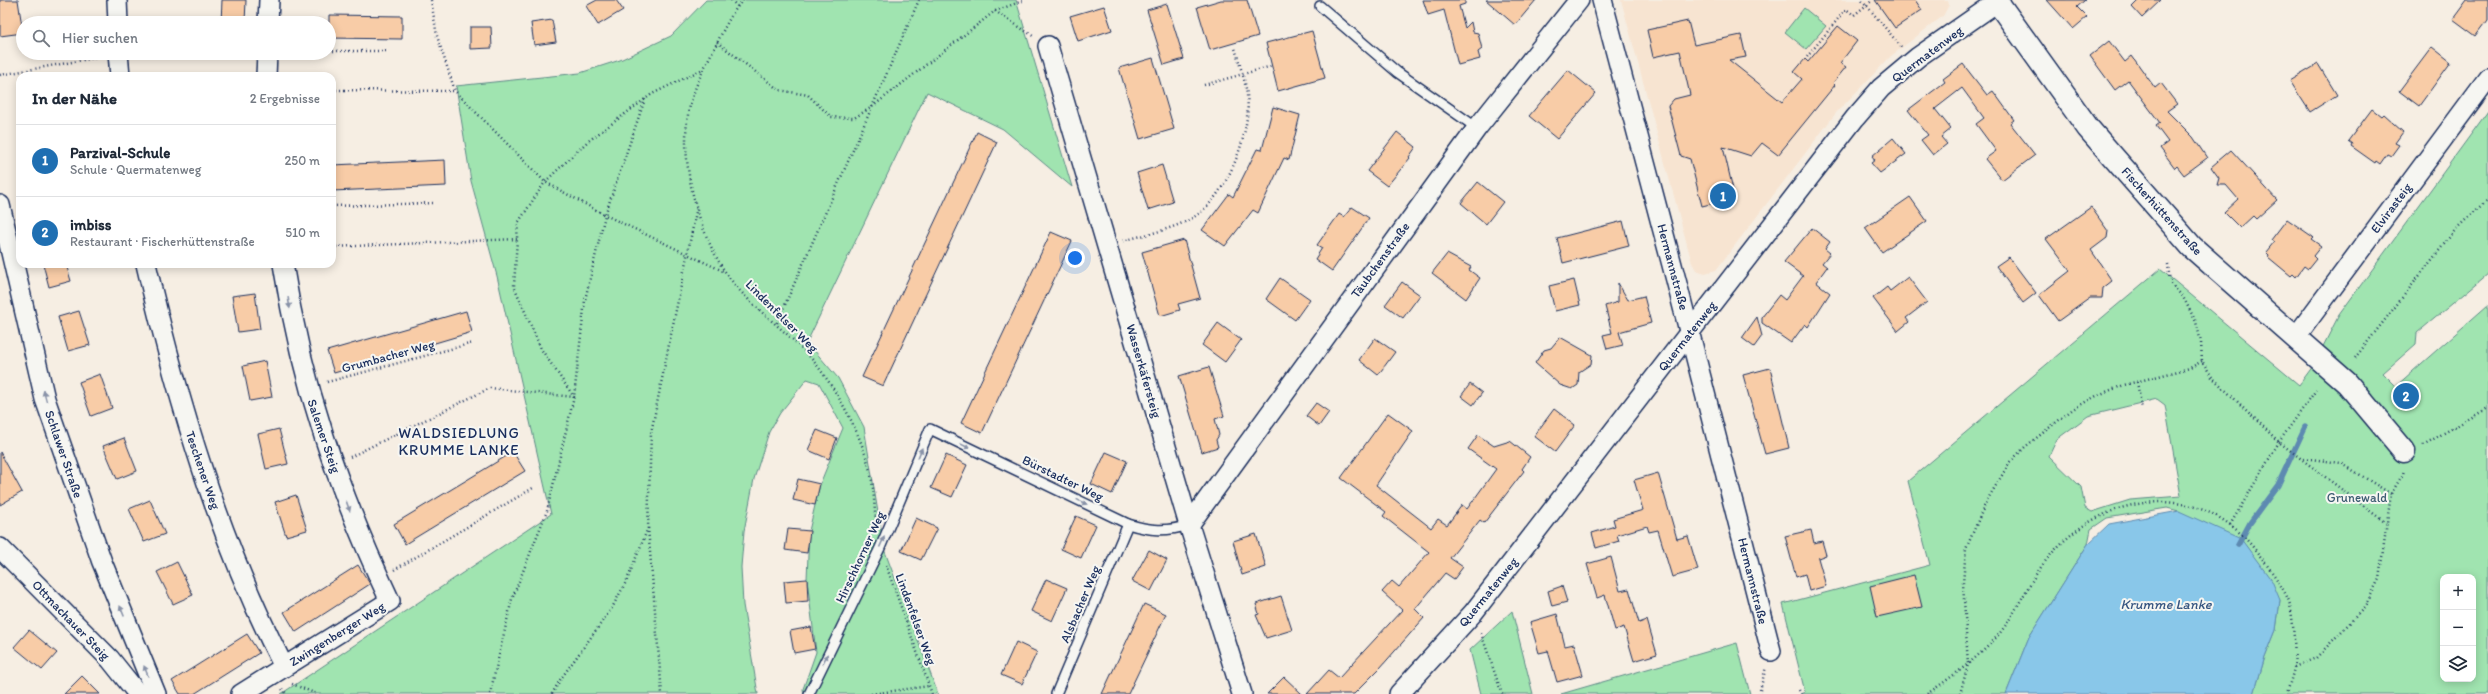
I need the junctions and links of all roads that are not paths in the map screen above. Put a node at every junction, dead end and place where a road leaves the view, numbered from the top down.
1 (117, 0) edge
2 (269, 0) edge
3 (1579, 0) edge
4 (1602, 0) edge
5 (1998, 1) edge
6 (1320, 6) dead end
7 (118, 16) edge
8 (268, 16) edge
9 (1048, 46) road end
10 (119, 60) edge
11 (267, 60) edge
12 (120, 72) edge
13 (266, 72) edge
14 (2488, 78) edge
15 (1477, 128) junction
16 (0, 205) edge
17 (147, 268) edge
18 (284, 268) edge
19 (1690, 333) junction
20 (2295, 338) junction
21 (930, 429) joint
22 (2404, 451) road end
23 (1128, 524) junction
24 (1189, 525) junction
25 (0, 548) edge
26 (390, 601) joint
27 (1771, 651) road end
28 (284, 667) junction
29 (138, 694) edge
30 (156, 694) edge
31 (241, 694) edge
32 (809, 694) edge
33 (1056, 694) edge
34 (1242, 694) edge
35 (1399, 694) edge

1 - 7 street
2 - 8 street
3 - 15 street, Täubchenstraße
4 - 19 street, Hermannstraße
5 - 19 street, Quermatenweg
5 - 20 street, Fischerhüttenstraße
6 - 15 lane
9 - 24 street, Wasserkäfersteig
10 - 12 street
11 - 13 street
14 - 20 street, Elvirasteig
15 - 24 street, Täubchenstraße
30 -> 16 street, Schlawer Straße
17 - 28 street, Teschener Weg
18 -> 26 street, Salemer Steig
19 - 27 street, Hermannstraße
19 - 35 street, Quermatenweg
20 - 22 street, Fischerhüttenstraße
21 -> 23 lane, Bürstadter Weg
32 -> 21 lane, Hirschhorner Weg
23 - 24 lane, Bürstadter Weg
23 - 33 lane, Alsbacher Weg
24 - 34 street, Wasserkäfersteig
25 - 29 street, Ottmachauer Steig
26 - 28 street, Zwingenberger Weg
28 - 31 street, Zwingenberger Weg

